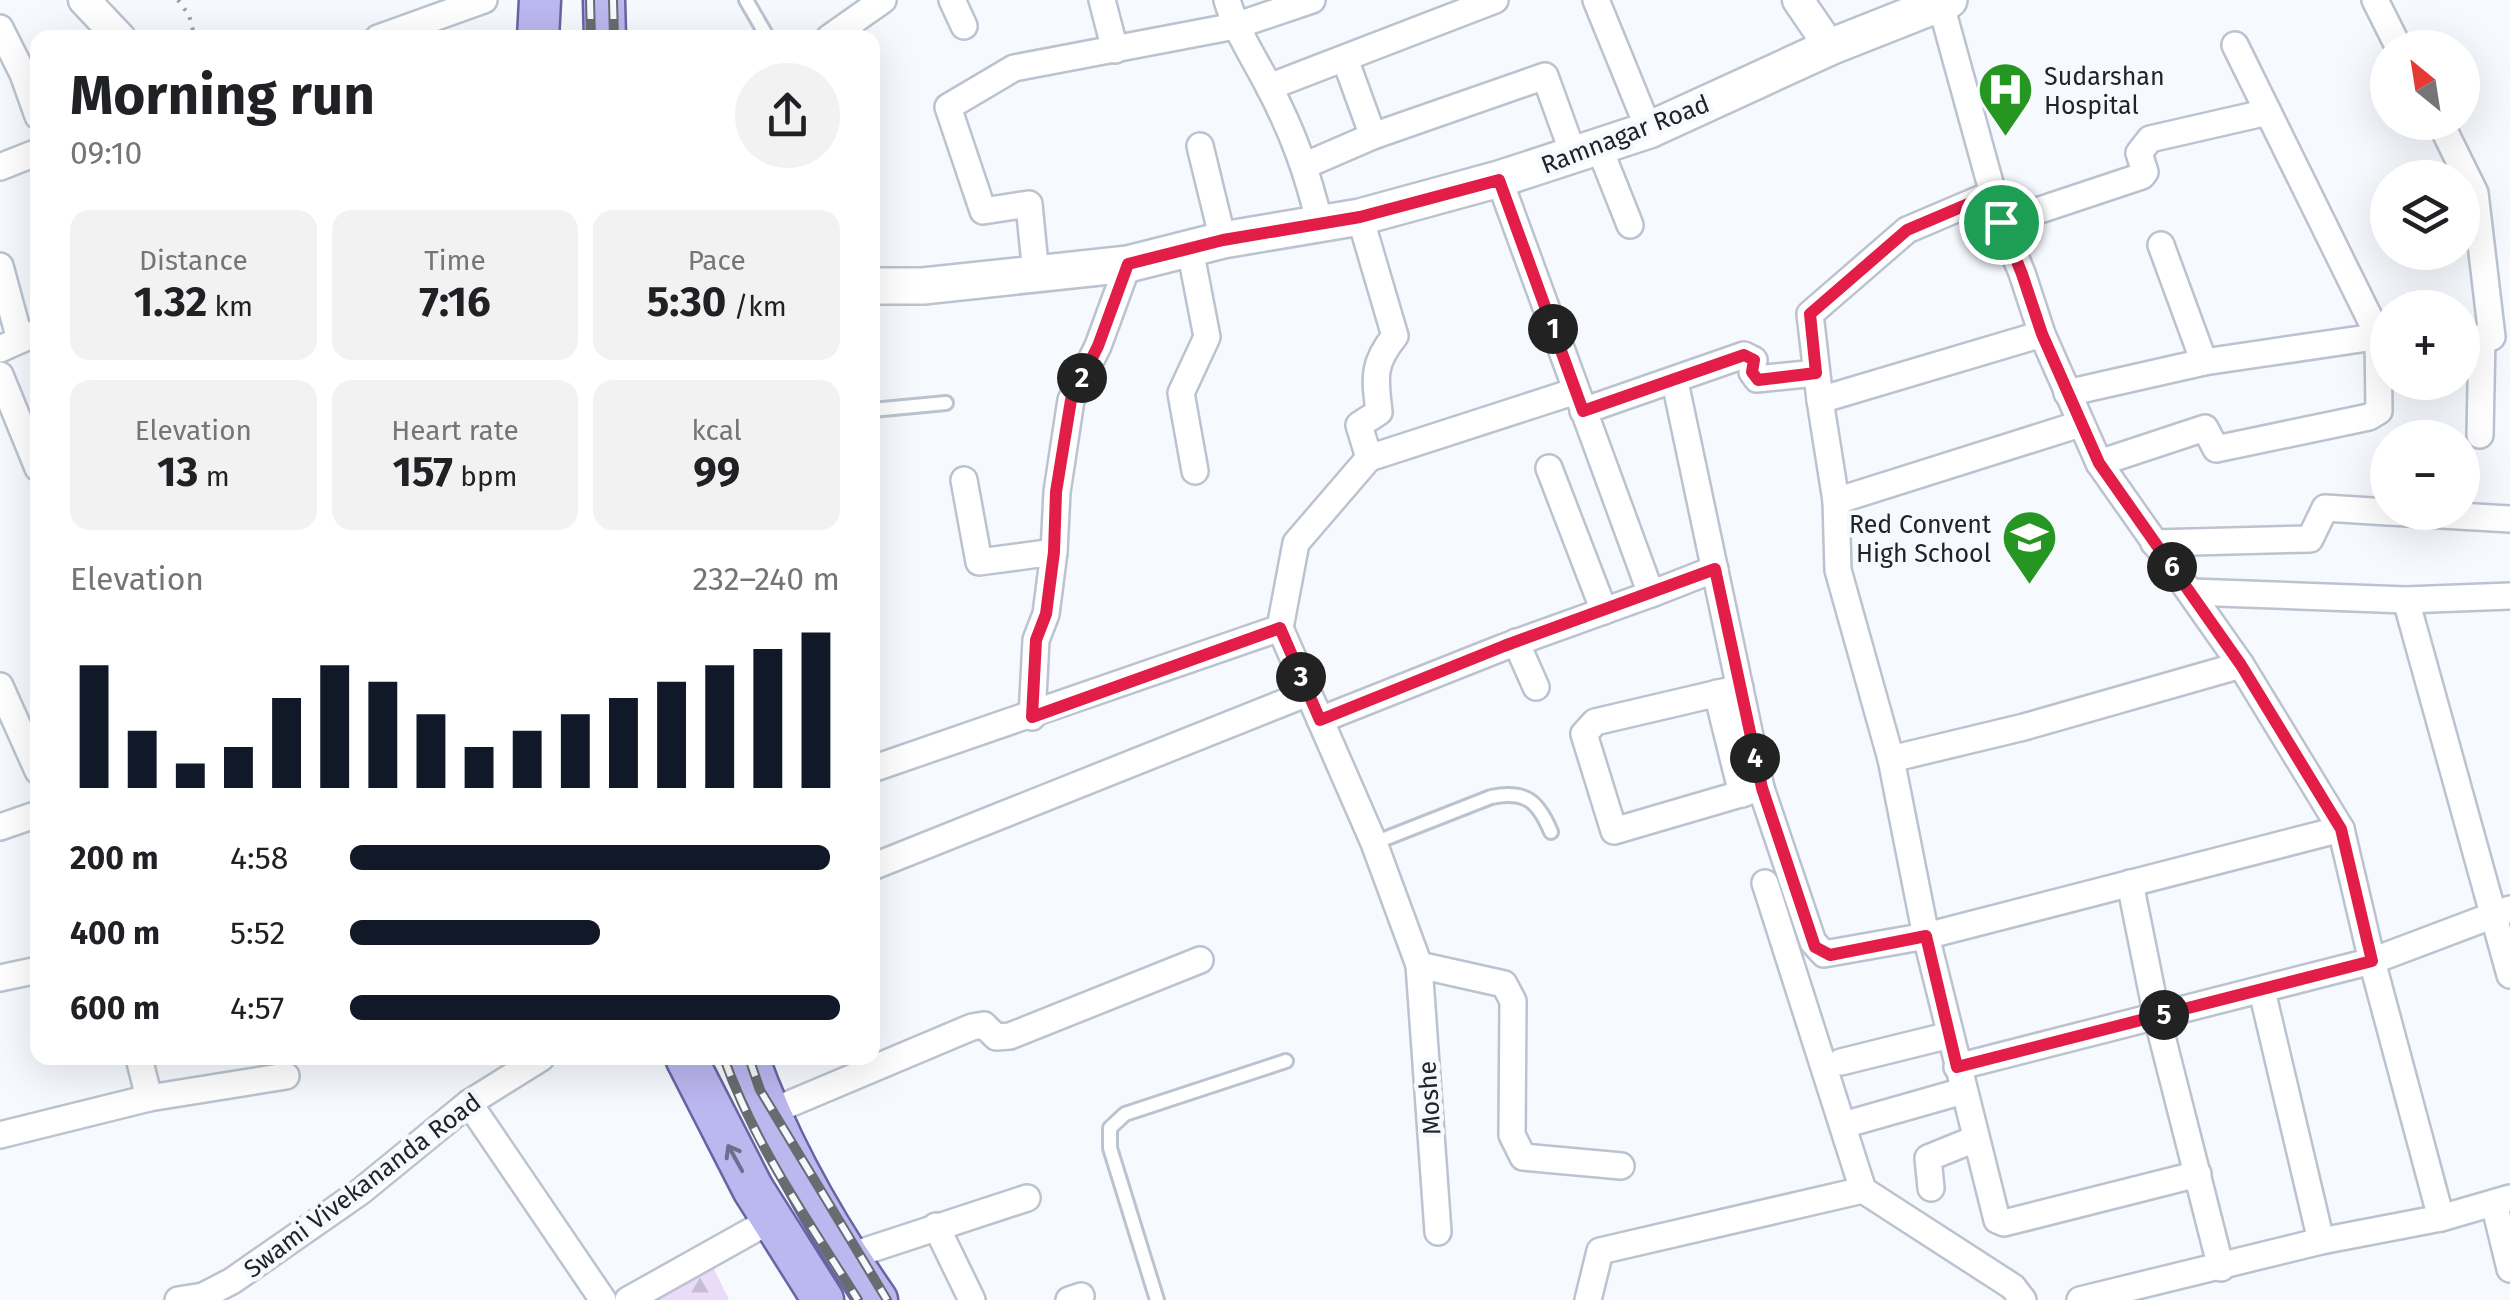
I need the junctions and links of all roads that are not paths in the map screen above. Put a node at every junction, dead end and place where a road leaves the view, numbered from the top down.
1 (84, 0) edge
2 (484, 0) edge
3 (540, 0) edge
4 (604, 0) edge
5 (746, 0) edge
6 (882, 0) edge
7 (952, 0) edge
8 (1102, 0) edge
9 (1227, 0) edge
10 (1312, 0) edge
11 (1495, 0) edge
12 (1580, 0) edge
13 (1594, 0) edge
14 (1798, 0) edge
15 (2375, 0) edge
16 (1945, 3) edge
17 (964, 26) dead end
18 (1235, 26) junction
19 (0, 28) edge
20 (112, 30) edge
21 (400, 30) edge
22 (538, 30) edge
23 (605, 30) edge
24 (763, 30) edge
25 (840, 30) edge
26 (2390, 30) edge
27 (2234, 45) dead end
28 (1830, 47) junction
29 (1115, 50) junction
30 (1345, 59) junction
31 (1270, 87) junction
32 (30, 94) edge
33 (2268, 112) junction
34 (1649, 130) junction
35 (1374, 136) junction
36 (2449, 140) edge
37 (1200, 146) dead end
38 (1587, 152) junction
39 (30, 155) edge
40 (1306, 165) junction
41 (0, 167) edge
42 (1499, 180) junction
43 (1994, 193) junction
44 (1360, 217) junction
45 (2001, 222) junction
46 (1630, 224) dead end
47 (1320, 225) junction
48 (1206, 245) junction
49 (2161, 245) dead end
50 (1128, 264) junction
51 (0, 266) edge
52 (1036, 275) junction
53 (880, 286) edge
54 (2370, 310) edge
55 (2042, 334) junction
56 (2486, 336) edge
57 (2370, 337) edge
58 (19, 340) edge
59 (2204, 362) junction
60 (1816, 373) junction
61 (0, 375) edge
62 (1675, 382) junction
63 (2067, 393) junction
64 (1820, 400) junction
65 (2380, 400) edge
66 (1580, 401) junction
67 (946, 403) dead end
68 (880, 409) edge
69 (2080, 424) junction
70 (2480, 435) dead end
71 (30, 448) edge
72 (1369, 458) junction
73 (2099, 463) junction
74 (1549, 468) dead end
75 (1195, 472) dead end
76 (964, 480) dead end
77 (1836, 502) junction
78 (2370, 511) edge
79 (2480, 517) edge
80 (2510, 519) edge
81 (2154, 543) junction
82 (1054, 552) junction
83 (1715, 569) junction
84 (2191, 592) junction
85 (1650, 594) junction
86 (2510, 596) edge
87 (2406, 600) junction
88 (1604, 611) junction
89 (1280, 628) junction
90 (1516, 642) junction
91 (2241, 665) junction
92 (0, 686) edge
93 (1536, 687) dead end
94 (1729, 690) junction
95 (1308, 693) junction
96 (5, 716) edge
97 (1032, 717) junction
98 (1320, 720) junction
99 (30, 758) edge
100 (1891, 758) junction
101 (880, 766) edge
102 (1752, 791) junction
103 (30, 817) edge
104 (0, 827) edge
105 (2341, 829) junction
106 (1551, 832) dead end
107 (1374, 843) junction
108 (880, 865) edge
109 (1765, 882) dead end
110 (2130, 884) junction
111 (2501, 913) edge
112 (1926, 936) junction
113 (1200, 960) dead end
114 (2372, 961) junction
115 (1419, 965) junction
116 (30, 972) edge
117 (2510, 975) edge
118 (0, 978) edge
119 (2262, 991) junction
120 (2157, 1017) junction
121 (1950, 1035) junction
122 (1286, 1061) dead end
123 (1841, 1062) dead end
124 (141, 1065) edge
125 (530, 1065) edge
126 (689, 1065) edge
127 (751, 1065) edge
128 (286, 1076) dead end
129 (1960, 1079) junction
130 (149, 1098) junction
131 (469, 1103) junction
132 (768, 1112) junction
133 (1854, 1122) dead end
134 (0, 1136) edge
135 (1975, 1139) junction
136 (1620, 1166) dead end
137 (2198, 1174) junction
138 (1932, 1188) dead end
139 (1863, 1190) junction
140 (1028, 1198) dead end
141 (2502, 1201) edge
142 (2441, 1218) junction
143 (770, 1220) junction
144 (936, 1226) junction
145 (1438, 1232) dead end
146 (2321, 1242) junction
147 (847, 1256) junction
148 (2221, 1268) junction
149 (2510, 1269) edge
150 (178, 1300) edge
151 (604, 1300) edge
152 (628, 1300) edge
153 (823, 1300) edge
154 (877, 1300) edge
155 (972, 1300) edge
156 (1157, 1300) edge
157 (1588, 1300) edge
158 (2023, 1300) edge
159 (2080, 1300) edge

1 - 20 street
2 - 21 street
3 - 22 main road
4 - 23 main road
5 - 24 lane
6 - 25 street
7 - 17 street
8 - 29 street
9 - 18 street
10 - 18 street
11 - 30 street
12 - 13 street
13 - 34 street
14 - 28 street
15 - 26 street
16 - 28 main road, Ramnagar Road
16 - 43 street
18 - 29 street
18 - 31 street
19 - 32 street
27 - 33 street
28 - 34 main road, Ramnagar Road
29 - 52 street
30 - 31 street
30 - 35 street
31 - 40 street
33 - 45 street
33 - 54 street
34 - 38 main road, Ramnagar Road
35 - 38 street
35 - 40 street
36 - 56 street
37 - 48 street
38 - 42 main road, Ramnagar Road
38 - 46 street
39 - 41 street
40 - 47 street
42 - 44 main road, Ramnagar Road
42 - 66 street
43 - 45 street
43 - 60 street
44 - 47 main road, Ramnagar Road
44 - 72 street
45 - 55 street
47 - 48 main road, Ramnagar Road
48 - 50 main road, Ramnagar Road
48 - 75 street
49 - 59 street
50 - 52 main road, Ramnagar Road
50 - 82 street
51 - 58 street
52 - 53 main road, Ramnagar Road
55 - 63 street
55 - 64 street
56 - 70 street
57 - 59 street
59 - 63 street
60 - 62 street
60 - 64 street
61 - 71 street
62 - 66 street
62 - 83 street
63 - 69 street
64 - 77 street
65 - 73 street
66 - 72 street
66 - 85 street
67 - 68 lane
69 - 73 street
69 - 77 street
72 - 89 street
73 - 81 street
74 - 88 street
76 - 82 street
77 - 100 street
78 - 81 street
79 - 80 street
81 - 84 street
82 - 97 street
83 - 85 street
83 - 94 street
84 - 87 street
84 - 91 street
85 - 88 street
86 - 87 street
87 - 111 street
88 - 90 street
89 - 95 street, Moshe
89 - 97 street
90 - 93 street
90 - 98 street
91 - 100 street
91 - 105 street
92 - 96 street
94 - 102 street
94 - 102 street
95 - 98 street, Moshe
95 - 108 street
96 - 99 street
97 - 101 street
98 - 107 street, Moshe
100 - 112 street
102 - 112 street
103 - 104 street
105 - 110 street
105 - 114 street
106 - 107 lane
107 - 115 street, Moshe
109 - 139 street
110 - 112 street
110 - 120 street
111 - 114 street
111 - 117 street
112 - 121 street
113 - 132 street
114 - 119 street
114 - 142 street
115 - 136 street
115 - 145 street, Moshe
116 - 118 street
119 - 120 street
119 - 146 street
120 - 129 street
120 - 137 street
121 - 123 street
121 - 129 street
122 - 156 lane
124 - 130 street
125 - 131 street, Swami Vivekananda Road
143 -> 126 main road
127 - 132 main road
128 - 130 street
129 - 133 street
129 - 135 street
130 - 134 street
131 - 150 street, Swami Vivekananda Road
131 - 151 street
132 - 147 main road
135 - 137 street
135 - 138 street
137 - 148 street
139 - 157 street
139 - 158 street
140 - 144 street
141 - 142 street
141 - 149 street
142 - 146 street
143 - 152 street
143 - 153 main road
144 - 147 street
144 - 155 street
146 - 148 street
147 - 154 main road
148 - 159 street

